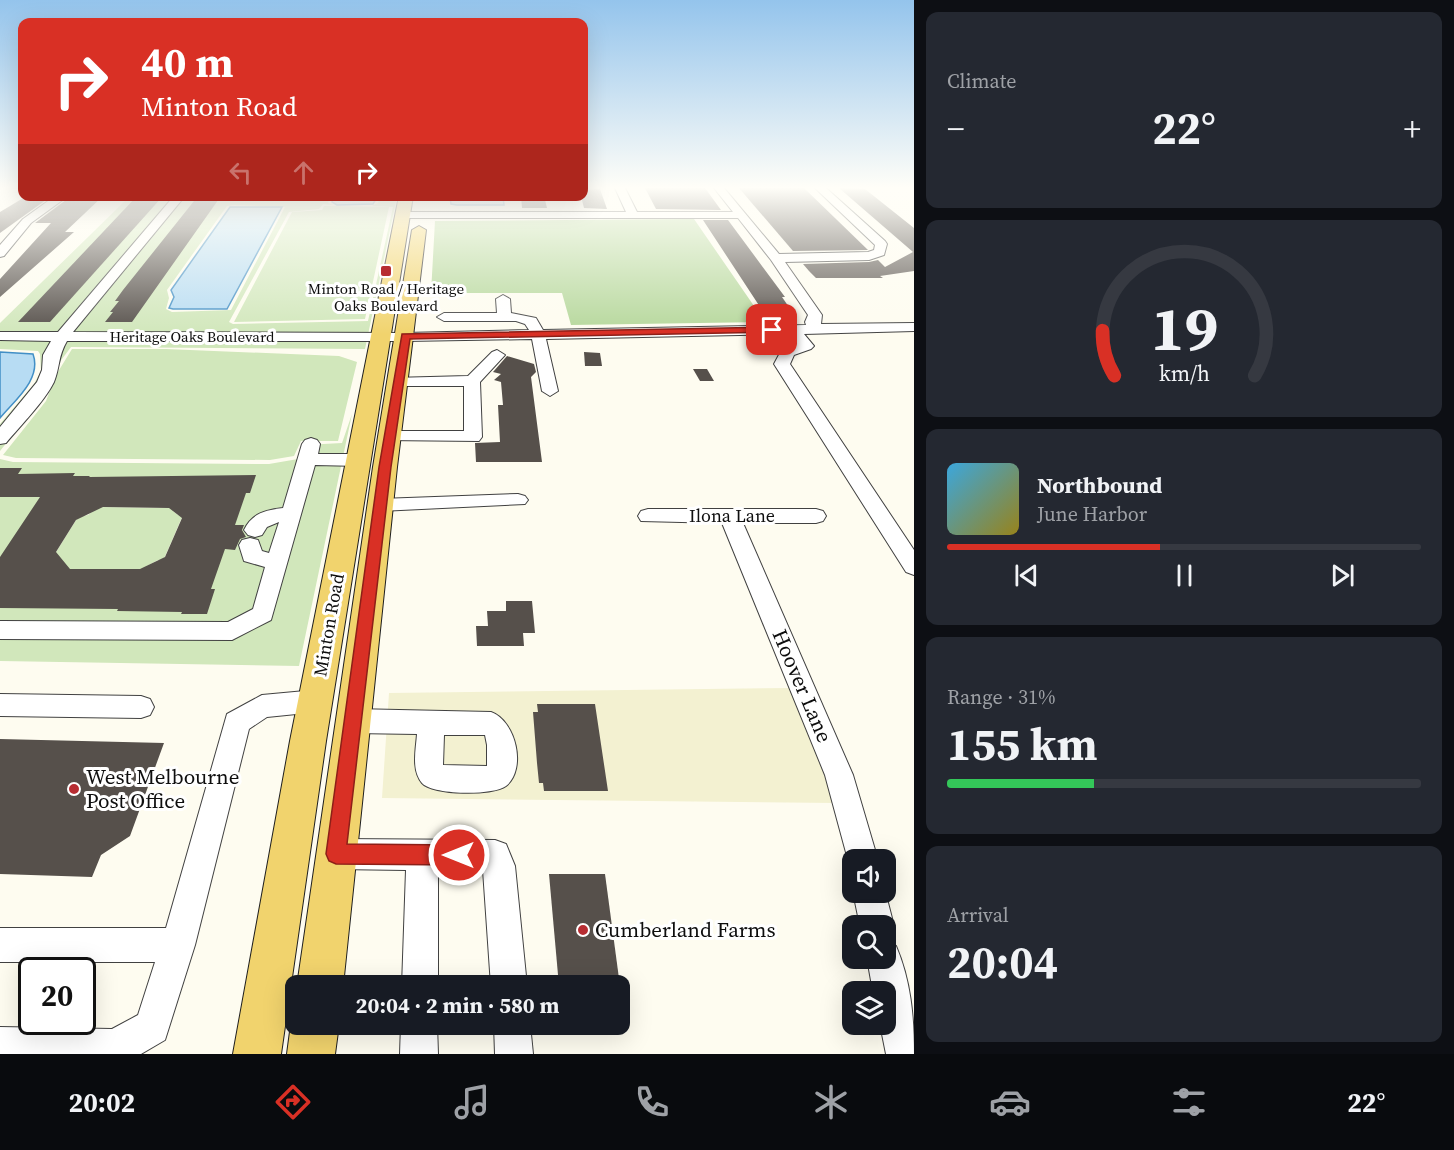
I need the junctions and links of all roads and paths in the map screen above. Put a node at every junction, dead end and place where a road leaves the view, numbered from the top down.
1 (13, 237) edge
2 (146, 237) edge
3 (409, 237) edge
4 (759, 237) edge
5 (874, 237) edge
6 (0, 253) edge
7 (776, 258) junction
8 (503, 299) dead end
9 (444, 317) dead end
10 (504, 317) junction
11 (914, 327) edge
12 (816, 329) junction
13 (794, 330) junction
14 (538, 334) junction
15 (0, 336) edge
16 (395, 336) junction
17 (62, 337) junction
18 (497, 355) dead end
19 (398, 381) junction
20 (472, 381) junction
21 (550, 392) dead end
22 (390, 436) junction
23 (0, 439) edge
24 (360, 460) junction
25 (518, 500) dead end
26 (380, 505) junction
27 (291, 513) junction
28 (648, 516) dead end
29 (730, 516) junction
30 (816, 516) dead end
31 (277, 563) junction
32 (914, 567) edge
33 (0, 630) edge
34 (316, 701) junction
35 (0, 705) edge
36 (141, 707) dead end
37 (353, 721) junction
38 (430, 722) dead end
39 (859, 849) edge
40 (336, 854) junction
41 (422, 855) junction
42 (0, 945) edge
43 (178, 945) junction
44 (886, 969) edge
45 (321, 975) edge
46 (420, 975) edge
47 (508, 975) edge
48 (314, 1035) edge
49 (419, 1035) edge
50 (513, 1035) edge
51 (0, 1046) edge
52 (257, 1054) edge
53 (311, 1054) edge
54 (418, 1054) edge
55 (514, 1054) edge
56 (905, 1054) edge

1 - 6 street
2 - 17 street
3 - 16 main road, Minton Road
4 - 7 street
5 - 7 street
7 - 12 street
8 - 10 street
9 - 10 street
10 - 14 street
11 - 12 street, Heritage Oaks Boulevard
12 - 13 street, Heritage Oaks Boulevard
13 - 14 street, Heritage Oaks Boulevard
13 - 32 street
14 - 16 street, Heritage Oaks Boulevard
14 - 21 street
15 - 17 street, Heritage Oaks Boulevard
16 - 17 street, Heritage Oaks Boulevard
16 - 19 main road, Minton Road
16 - 24 main road, Minton Road
17 - 23 street
18 - 20 street
19 - 20 street
19 - 22 main road, Minton Road
20 - 22 street
22 - 26 main road, Minton Road
24 - 27 street
24 - 34 main road, Minton Road
25 - 26 street
26 - 37 main road, Minton Road
27 - 31 street
27 - 31 street
28 - 29 street, Ilona Lane
29 - 30 street, Ilona Lane
29 - 39 street, Hoover Lane
31 - 33 street
34 - 43 street
34 - 52 main road, Minton Road
35 - 36 street
37 - 38 street
37 - 40 main road, Minton Road
40 - 41 street
40 - 45 main road, Minton Road
41 - 46 street
41 - 47 street
42 - 43 street
43 - 51 street
44 - 56 street
48 - 53 main road
49 - 54 street
50 - 55 street

